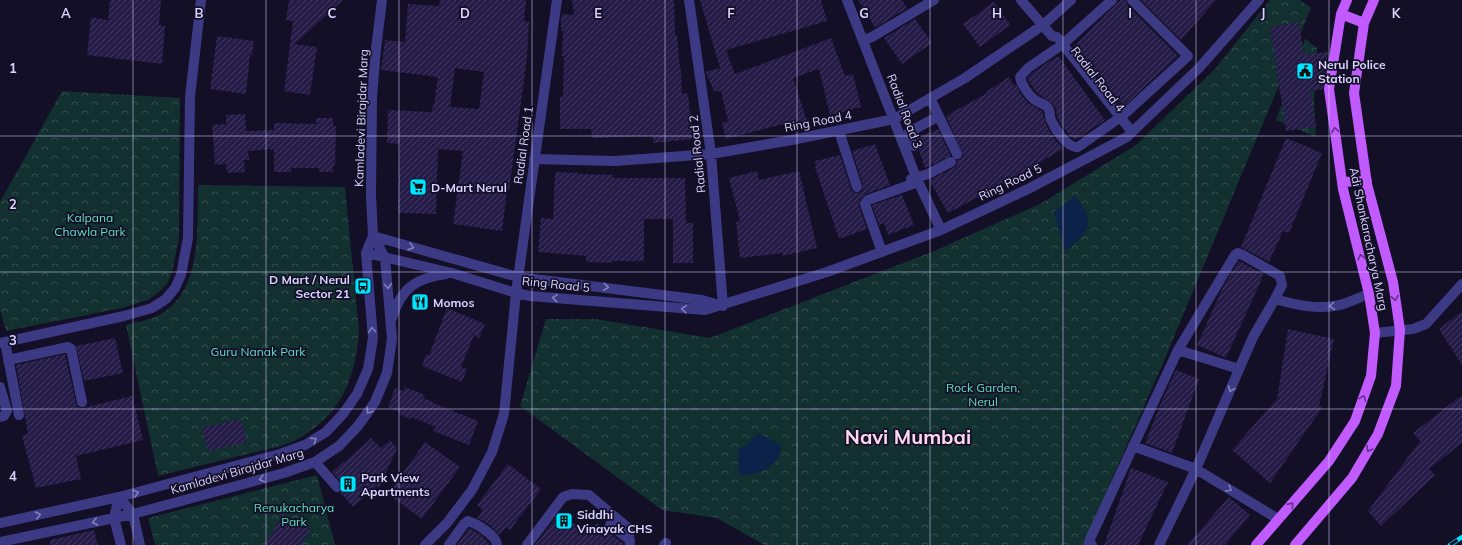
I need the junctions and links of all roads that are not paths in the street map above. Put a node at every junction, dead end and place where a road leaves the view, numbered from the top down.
1 (201, 0) edge
2 (382, 0) edge
3 (557, 0) edge
4 (689, 0) edge
5 (847, 0) edge
6 (934, 0) edge
7 (1021, 0) edge
8 (1071, 0) edge
9 (1112, 0) edge
10 (1132, 0) edge
11 (1259, 0) edge
12 (1347, 0) edge
13 (1374, 0) edge
14 (1341, 14) junction
15 (1364, 23) junction
16 (1043, 25) junction
17 (864, 40) junction
18 (1060, 46) junction
19 (1188, 56) junction
20 (1199, 68) junction
21 (930, 98) junction
22 (939, 116) junction
23 (894, 119) junction
24 (1117, 120) junction
25 (839, 131) junction
26 (1129, 134) junction
27 (914, 146) dead end
28 (711, 154) junction
29 (534, 159) junction
30 (917, 180) junction
31 (1367, 181) junction
32 (1342, 182) junction
33 (890, 185) dead end
34 (857, 187) dead end
35 (941, 230) junction
36 (374, 236) junction
37 (882, 252) junction
38 (366, 253) junction
39 (385, 258) junction
40 (452, 273) junction
41 (518, 277) junction
42 (1462, 284) edge
43 (516, 293) junction
44 (658, 294) junction
45 (1369, 294) junction
46 (1275, 299) junction
47 (657, 306) junction
48 (723, 306) junction
49 (391, 321) junction
50 (1400, 330) junction
51 (1375, 332) junction
52 (2, 342) edge
53 (1178, 350) junction
54 (8, 360) junction
55 (1239, 369) junction
56 (0, 388) edge
57 (82, 402) dead end
58 (19, 415) dead end
59 (0, 417) edge
60 (1133, 446) junction
61 (315, 462) junction
62 (1196, 469) junction
63 (337, 486) dead end
64 (119, 497) junction
65 (133, 514) junction
66 (114, 518) junction
67 (1278, 519) junction
68 (0, 523) edge
69 (610, 525) dead end
70 (630, 542) edge
71 (6, 543) edge
72 (121, 545) edge
73 (140, 545) edge
74 (425, 545) edge
75 (449, 545) edge
76 (497, 545) edge
77 (527, 545) edge
78 (1092, 545) edge
79 (1159, 545) edge
80 (1256, 545) edge
81 (1295, 545) edge

1 - 52 street
2 - 36 street, Kamladevi Birajdar Marg
3 - 29 street, Radial Road 1
4 - 28 street, Radial Road 2
5 - 17 street, Radial Road 3
6 - 17 street
7 - 16 street
8 - 16 street, Ring Road 4
9 - 18 street
10 - 19 street
11 - 20 street, Ring Road 5
12 - 14 main road, Adi Shankaracharya Marg
13 - 15 main road, Adi Shankaracharya Marg
14 - 15 main road
32 -> 14 main road, Adi Shankaracharya Marg
15 - 31 main road, Adi Shankaracharya Marg
16 - 18 street, Radial Road 4
16 - 21 street, Ring Road 4
17 - 23 street, Radial Road 3
18 - 24 street, Radial Road 4
18 - 24 street
19 - 20 street
19 - 24 street
20 - 26 street, Ring Road 5
21 - 22 street
21 - 23 street, Ring Road 4
22 - 27 street
22 - 30 street
23 - 25 street, Ring Road 4
23 - 30 street, Radial Road 3
24 - 26 street, Radial Road 4
25 - 28 street, Ring Road 4
25 - 34 street
26 - 35 street, Ring Road 5
28 - 29 street, Ring Road 4
28 - 48 street, Radial Road 2
29 - 41 street, Radial Road 1
30 - 33 street
30 - 35 street, Radial Road 3
30 - 37 street
31 - 32 main road
31 -> 50 main road, Adi Shankaracharya Marg
45 -> 32 main road, Adi Shankaracharya Marg
35 - 37 street, Ring Road 5
36 - 38 street, Kamladevi Birajdar Marg
36 - 39 street, Kamladevi Birajdar Marg
36 -> 41 street, Ring Road 5
37 - 48 street, Ring Road 5
38 - 39 street, Ring Road 5
64 -> 38 street, Kamladevi Birajdar Marg
39 - 40 street, Ring Road 5
39 -> 49 street, Kamladevi Birajdar Marg
40 - 43 street, Ring Road 5
40 - 49 street
41 - 43 street, Radial Road 1
41 -> 44 street, Ring Road 5
42 - 50 street
47 -> 43 street, Ring Road 5
43 - 74 street, Radial Road 1
44 - 47 street
44 - 48 street, Ring Road 5
45 -> 46 street
45 - 51 main road, Adi Shankaracharya Marg
46 - 53 street
46 - 55 street
48 -> 47 street, Ring Road 5
49 -> 61 street, Kamladevi Birajdar Marg
50 - 51 street
50 -> 81 main road, Adi Shankaracharya Marg
67 -> 51 main road, Adi Shankaracharya Marg
52 - 54 street
53 - 55 street
53 - 60 street
54 - 57 street
54 - 58 street
55 -> 62 street
56 - 59 street
60 - 62 street
60 - 78 street
61 - 63 street
61 -> 65 street, Kamladevi Birajdar Marg
62 -> 67 street
62 - 79 street
64 - 65 street
64 - 66 street
68 -> 64 street, Kamladevi Birajdar Marg
65 - 66 street, Kamladevi Birajdar Marg
65 - 73 street
66 -> 71 street, Kamladevi Birajdar Marg
66 - 72 street
67 - 80 main road, Adi Shankaracharya Marg
69 - 70 street
70 - 77 street
75 - 76 street

